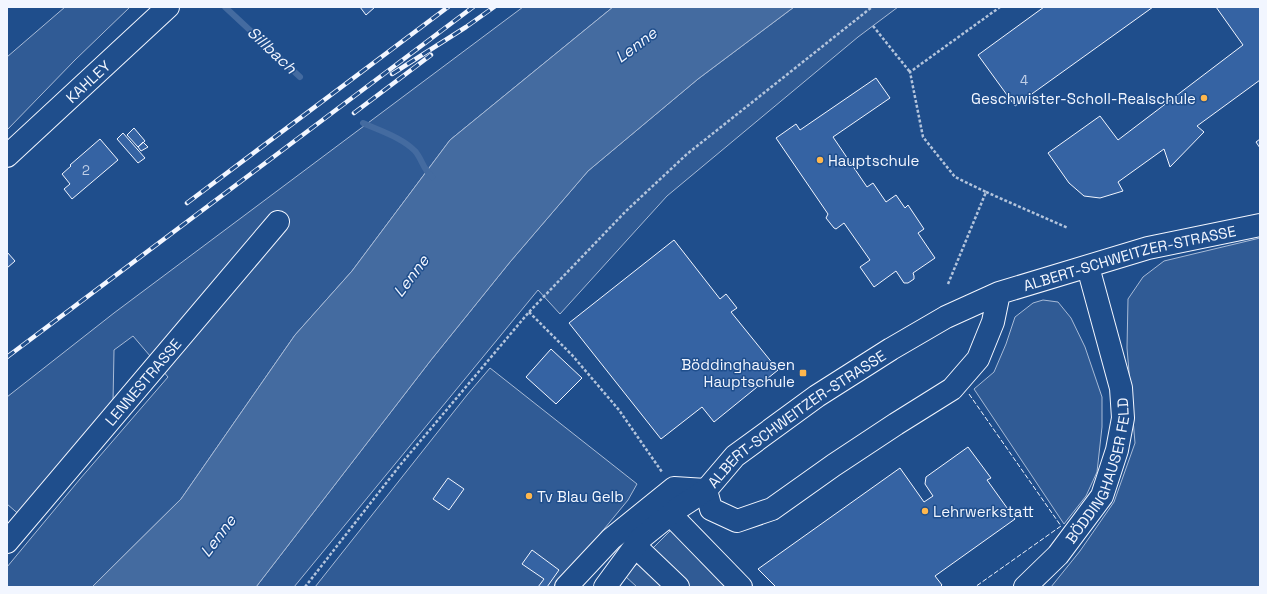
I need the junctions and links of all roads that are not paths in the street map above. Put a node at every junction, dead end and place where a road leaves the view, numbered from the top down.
1 (168, 7) edge
2 (7, 156) edge
3 (278, 222) dead end
4 (1260, 225) edge
5 (1088, 267) junction
6 (999, 293) junction
7 (706, 490) junction
8 (670, 514) junction
9 (7, 542) edge
10 (635, 546) junction
11 (609, 584) edge
12 (566, 587) edge
13 (678, 587) edge
14 (740, 587) edge
15 (1026, 587) edge

1 - 2 street, KAHLEY
3 - 9 street, LENNESTRASSE
4 - 5 street, ALBERT-SCHWEITZER-STRASSE
5 - 6 street, ALBERT-SCHWEITZER-STRASSE
5 - 15 street, BÖDDINGHAUSER FELD
6 - 7 street, ALBERT-SCHWEITZER-STRASSE
6 - 7 street, ALBERT-SCHWEITZER-STRASSE
7 - 8 street
7 - 12 street
8 - 10 street
8 - 14 street
10 - 11 street
10 - 13 street

